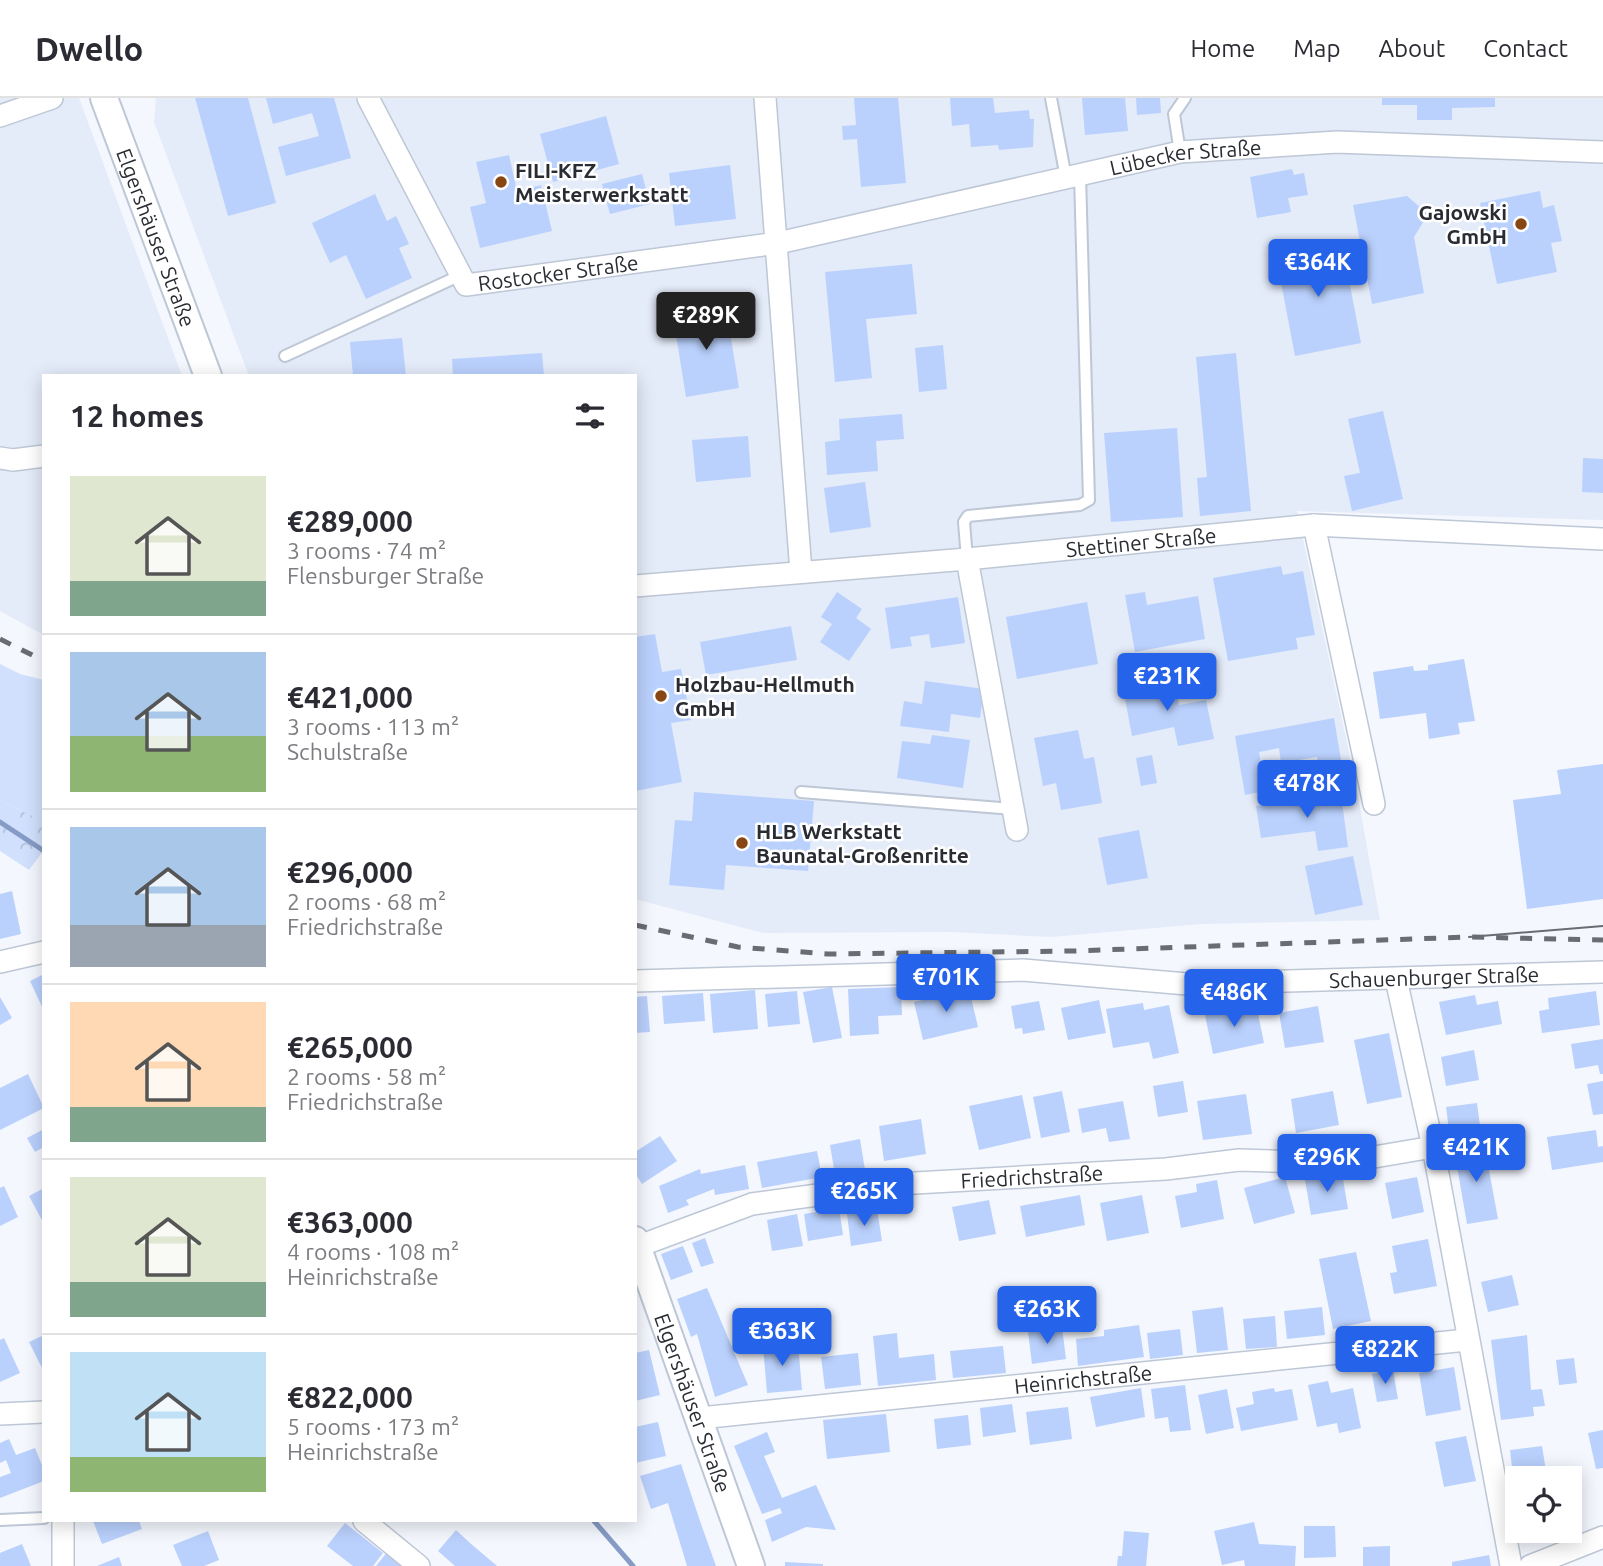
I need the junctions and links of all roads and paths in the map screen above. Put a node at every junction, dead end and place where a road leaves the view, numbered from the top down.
1 (52, 98) edge
2 (104, 98) edge
3 (368, 98) edge
4 (765, 98) edge
5 (1051, 98) edge
6 (1185, 98) edge
7 (0, 116) edge
8 (1180, 152) junction
9 (1603, 152) edge
10 (1073, 176) junction
11 (779, 243) junction
12 (461, 275) junction
13 (285, 355) dead end
14 (207, 374) edge
15 (42, 456) edge
16 (0, 458) edge
17 (1314, 525) junction
18 (1603, 539) edge
19 (967, 559) junction
20 (802, 572) junction
21 (637, 586) edge
22 (801, 792) dead end
23 (1374, 804) dead end
24 (1013, 809) junction
25 (1017, 830) dead end
26 (42, 952) edge
27 (0, 962) edge
28 (1603, 971) edge
29 (1396, 979) junction
30 (637, 981) edge
31 (1433, 1147) junction
32 (637, 1243) edge
33 (1466, 1340) junction
34 (42, 1412) edge
35 (0, 1414) edge
36 (700, 1418) junction
37 (42, 1517) edge
38 (0, 1520) edge
39 (63, 1522) edge
40 (365, 1522) edge
41 (1603, 1537) edge
42 (63, 1566) edge
43 (419, 1566) edge
44 (751, 1566) edge
45 (1511, 1566) edge
46 (1530, 1566) edge

1 - 7 street
2 - 14 street, Elgershäuser Straße
3 - 12 street, Rostocker Straße
4 - 11 street
5 - 10 lane
6 - 8 lane
8 - 9 street, Lübecker Straße
8 - 10 street, Lübecker Straße
10 - 11 street, Lübecker Straße
10 - 19 lane
11 - 12 street, Rostocker Straße
11 - 20 street
12 - 13 lane
15 - 16 street
17 - 18 street, Stettiner Straße
17 - 19 street, Stettiner Straße
17 - 23 street
19 - 20 street, Stettiner Straße
19 - 24 street
20 - 21 street, Stettiner Straße
22 - 24 lane
24 - 25 street
26 - 27 street
28 - 29 street, Schauenburger Straße
29 - 30 street, Schauenburger Straße
29 - 31 street
31 - 32 street, Friedrichstraße
31 - 33 street
32 - 36 street, Elgershäuser Straße
33 - 36 street, Heinrichstraße
33 - 45 street
34 - 35 street
36 - 44 street, Elgershäuser Straße
37 - 38 lane
39 - 42 street
40 - 43 street
41 - 46 street

